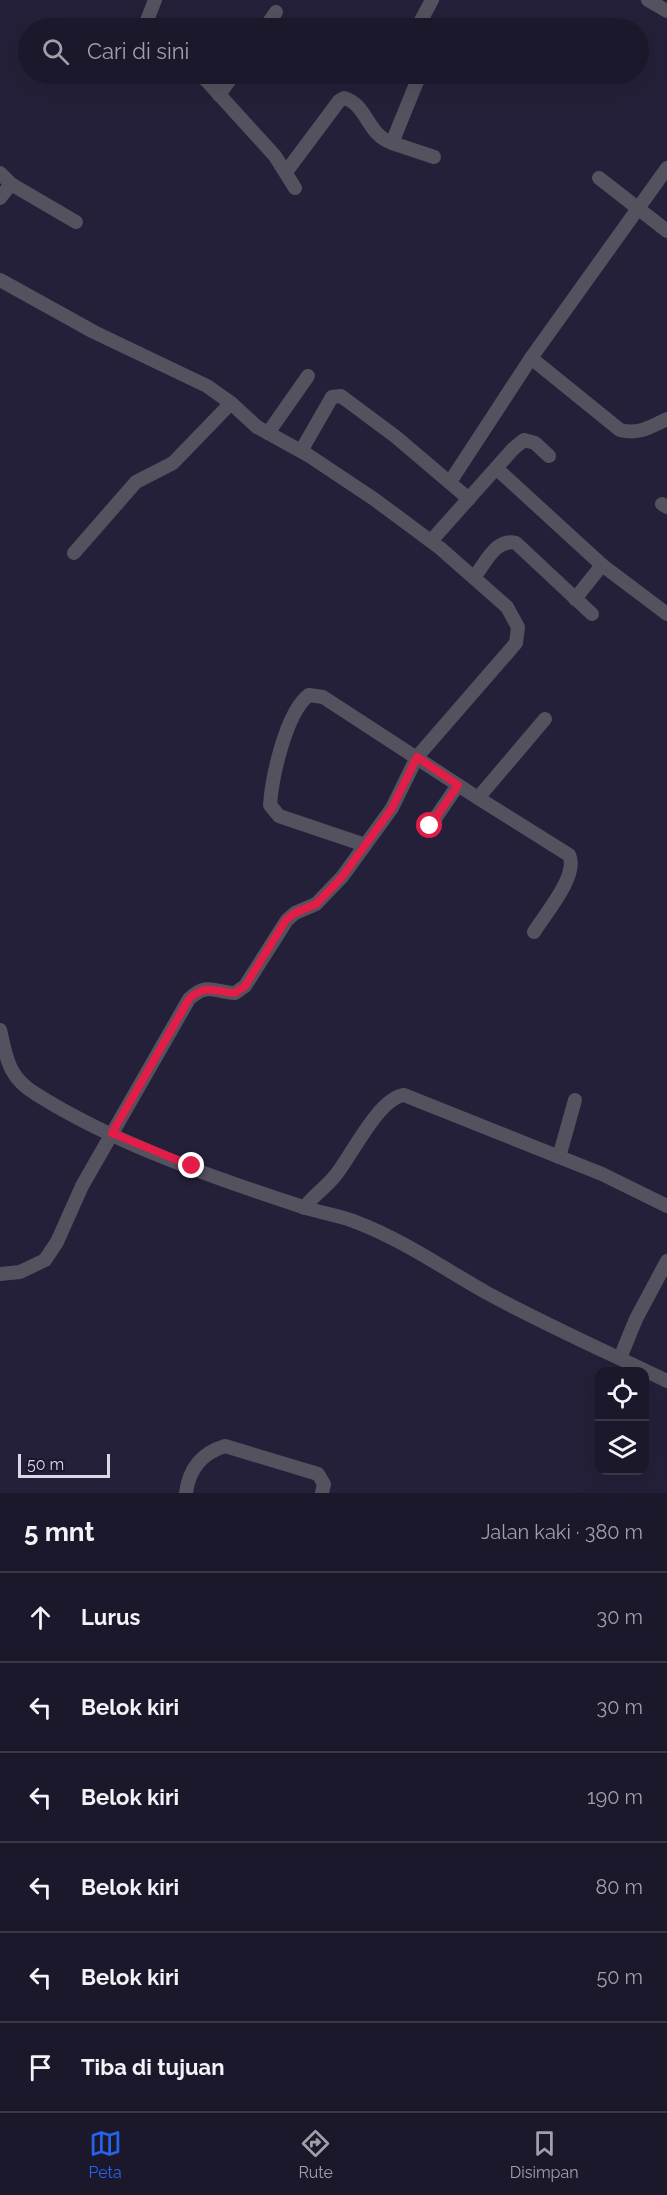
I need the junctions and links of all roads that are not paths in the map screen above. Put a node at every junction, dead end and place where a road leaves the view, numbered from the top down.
1 (155, 0) edge
2 (432, 0) edge
3 (648, 0) edge
4 (276, 12) dead end
5 (667, 12) edge
6 (148, 18) edge
7 (272, 18) edge
8 (422, 18) edge
9 (209, 84) edge
10 (227, 84) edge
11 (416, 84) edge
12 (219, 95) junction
13 (392, 142) junction
14 (434, 157) dead end
15 (667, 168) edge
16 (286, 172) junction
17 (0, 173) edge
18 (599, 178) dead end
19 (11, 184) junction
20 (295, 188) dead end
21 (0, 198) edge
22 (636, 208) junction
23 (76, 222) dead end
24 (667, 231) edge
25 (0, 280) edge
26 (531, 358) junction
27 (308, 376) dead end
28 (231, 403) junction
29 (667, 419) edge
30 (268, 434) junction
31 (301, 451) junction
32 (549, 456) dead end
33 (496, 468) junction
34 (450, 482) junction
35 (469, 498) junction
36 (431, 541) junction
37 (74, 553) dead end
38 (602, 565) junction
39 (475, 576) junction
40 (575, 599) junction
41 (592, 614) dead end
42 (667, 614) edge
43 (545, 719) dead end
44 (417, 757) junction
45 (458, 785) junction
46 (478, 798) junction
47 (430, 826) dead end
48 (365, 845) junction
49 (534, 932) dead end
50 (0, 1030) edge
51 (575, 1100) dead end
52 (112, 1133) junction
53 (559, 1157) junction
54 (667, 1206) edge
55 (304, 1208) junction
56 (667, 1261) edge
57 (0, 1274) edge
58 (620, 1358) junction
59 (667, 1381) edge
60 (186, 1493) edge
61 (322, 1493) edge

1 - 6 street
2 - 8 street
3 - 5 street
4 - 7 street
9 - 12 street
10 - 12 street
11 - 13 street
12 - 16 street
13 - 14 street
13 - 16 street
15 - 22 street
16 - 20 street
17 - 19 street
18 - 22 street
19 - 21 street
19 - 23 street
22 - 24 street
22 - 26 street
25 - 28 street
26 - 29 street
26 - 34 street
27 - 30 street
28 - 30 street
28 - 37 street
30 - 31 street
31 - 34 street
31 - 36 street
32 - 33 street
33 - 35 street
33 - 38 street
34 - 35 street
35 - 36 street
36 - 39 street
38 - 40 street
38 - 42 street
39 - 40 street
39 - 44 street
40 - 41 street
43 - 46 street
44 - 45 street
44 - 48 street
44 - 48 street
45 - 46 street
45 - 47 street
46 - 49 street
48 - 52 street
50 - 52 street
51 - 53 street
52 - 55 street
52 - 57 street
53 - 54 street
53 - 55 street
55 - 58 street
56 - 58 street
58 - 59 street
60 - 61 street

